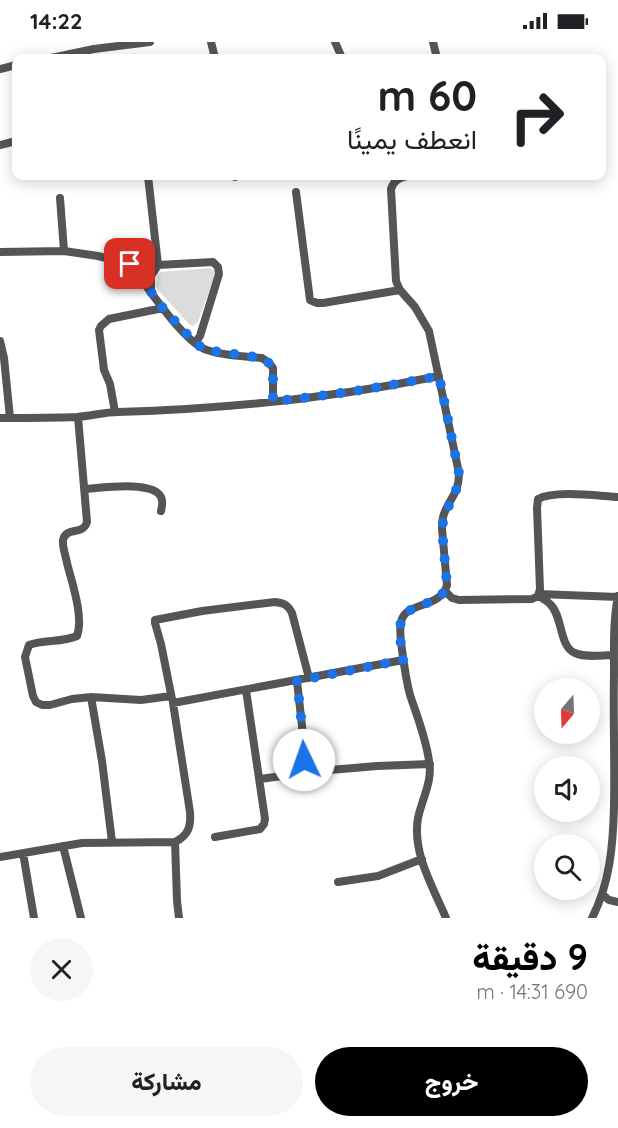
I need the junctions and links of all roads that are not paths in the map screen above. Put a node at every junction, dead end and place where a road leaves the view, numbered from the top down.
1 (150, 42) edge
2 (72, 54) edge
3 (148, 180) edge
4 (396, 180) edge
5 (296, 192) dead end
6 (60, 198) dead end
7 (64, 251) junction
8 (0, 252) edge
9 (130, 264) junction
10 (158, 265) junction
11 (400, 290) junction
12 (151, 291) junction
13 (163, 308) junction
14 (0, 341) edge
15 (195, 343) junction
16 (439, 376) junction
17 (273, 401) junction
18 (115, 412) junction
19 (78, 417) junction
20 (0, 418) edge
21 (10, 418) junction
22 (85, 489) junction
23 (618, 496) edge
24 (161, 511) dead end
25 (446, 592) junction
26 (538, 595) junction
27 (618, 597) edge
28 (616, 637) edge
29 (614, 655) junction
30 (403, 660) junction
31 (309, 678) junction
32 (297, 681) junction
33 (246, 690) junction
34 (92, 697) junction
35 (172, 700) junction
36 (430, 765) junction
37 (299, 771) junction
38 (260, 779) junction
39 (215, 837) dead end
40 (112, 842) junction
41 (175, 842) junction
42 (63, 846) junction
43 (23, 853) junction
44 (0, 857) edge
45 (422, 859) junction
46 (338, 882) dead end
47 (603, 895) junction
48 (618, 902) edge
49 (34, 918) edge
50 (81, 918) edge
51 (179, 918) edge
52 (446, 918) edge
53 (592, 918) edge

1 - 2 street
3 - 10 street
4 - 11 street
5 - 11 street
6 - 7 street
7 - 8 street
7 - 9 street
9 - 10 street
9 - 12 street
10 - 12 street
10 - 15 street
11 - 16 street
12 - 13 street
13 - 15 street
13 - 18 street
14 - 21 street
15 - 17 street
16 - 17 street
16 - 25 street
17 - 18 street
18 - 19 street
19 - 21 street
19 - 22 street
20 - 21 street
22 - 24 street
22 - 34 street
23 - 26 street
25 - 26 street
25 - 30 street
26 - 27 street
26 - 29 street
27 - 28 street
28 - 29 street
29 - 47 street
30 - 31 street
30 - 36 street
31 - 32 street
31 - 35 street
32 - 33 street
32 - 37 street
33 - 35 street
33 - 38 street
34 - 35 street
34 - 40 street
35 - 41 street
36 - 37 street
36 - 45 street
37 - 38 street
38 - 39 street
40 - 41 street
40 - 42 street
41 - 51 street
42 - 43 street
42 - 50 street
43 - 44 street
43 - 49 street
45 - 46 street
45 - 52 street
47 - 48 street
47 - 53 street

